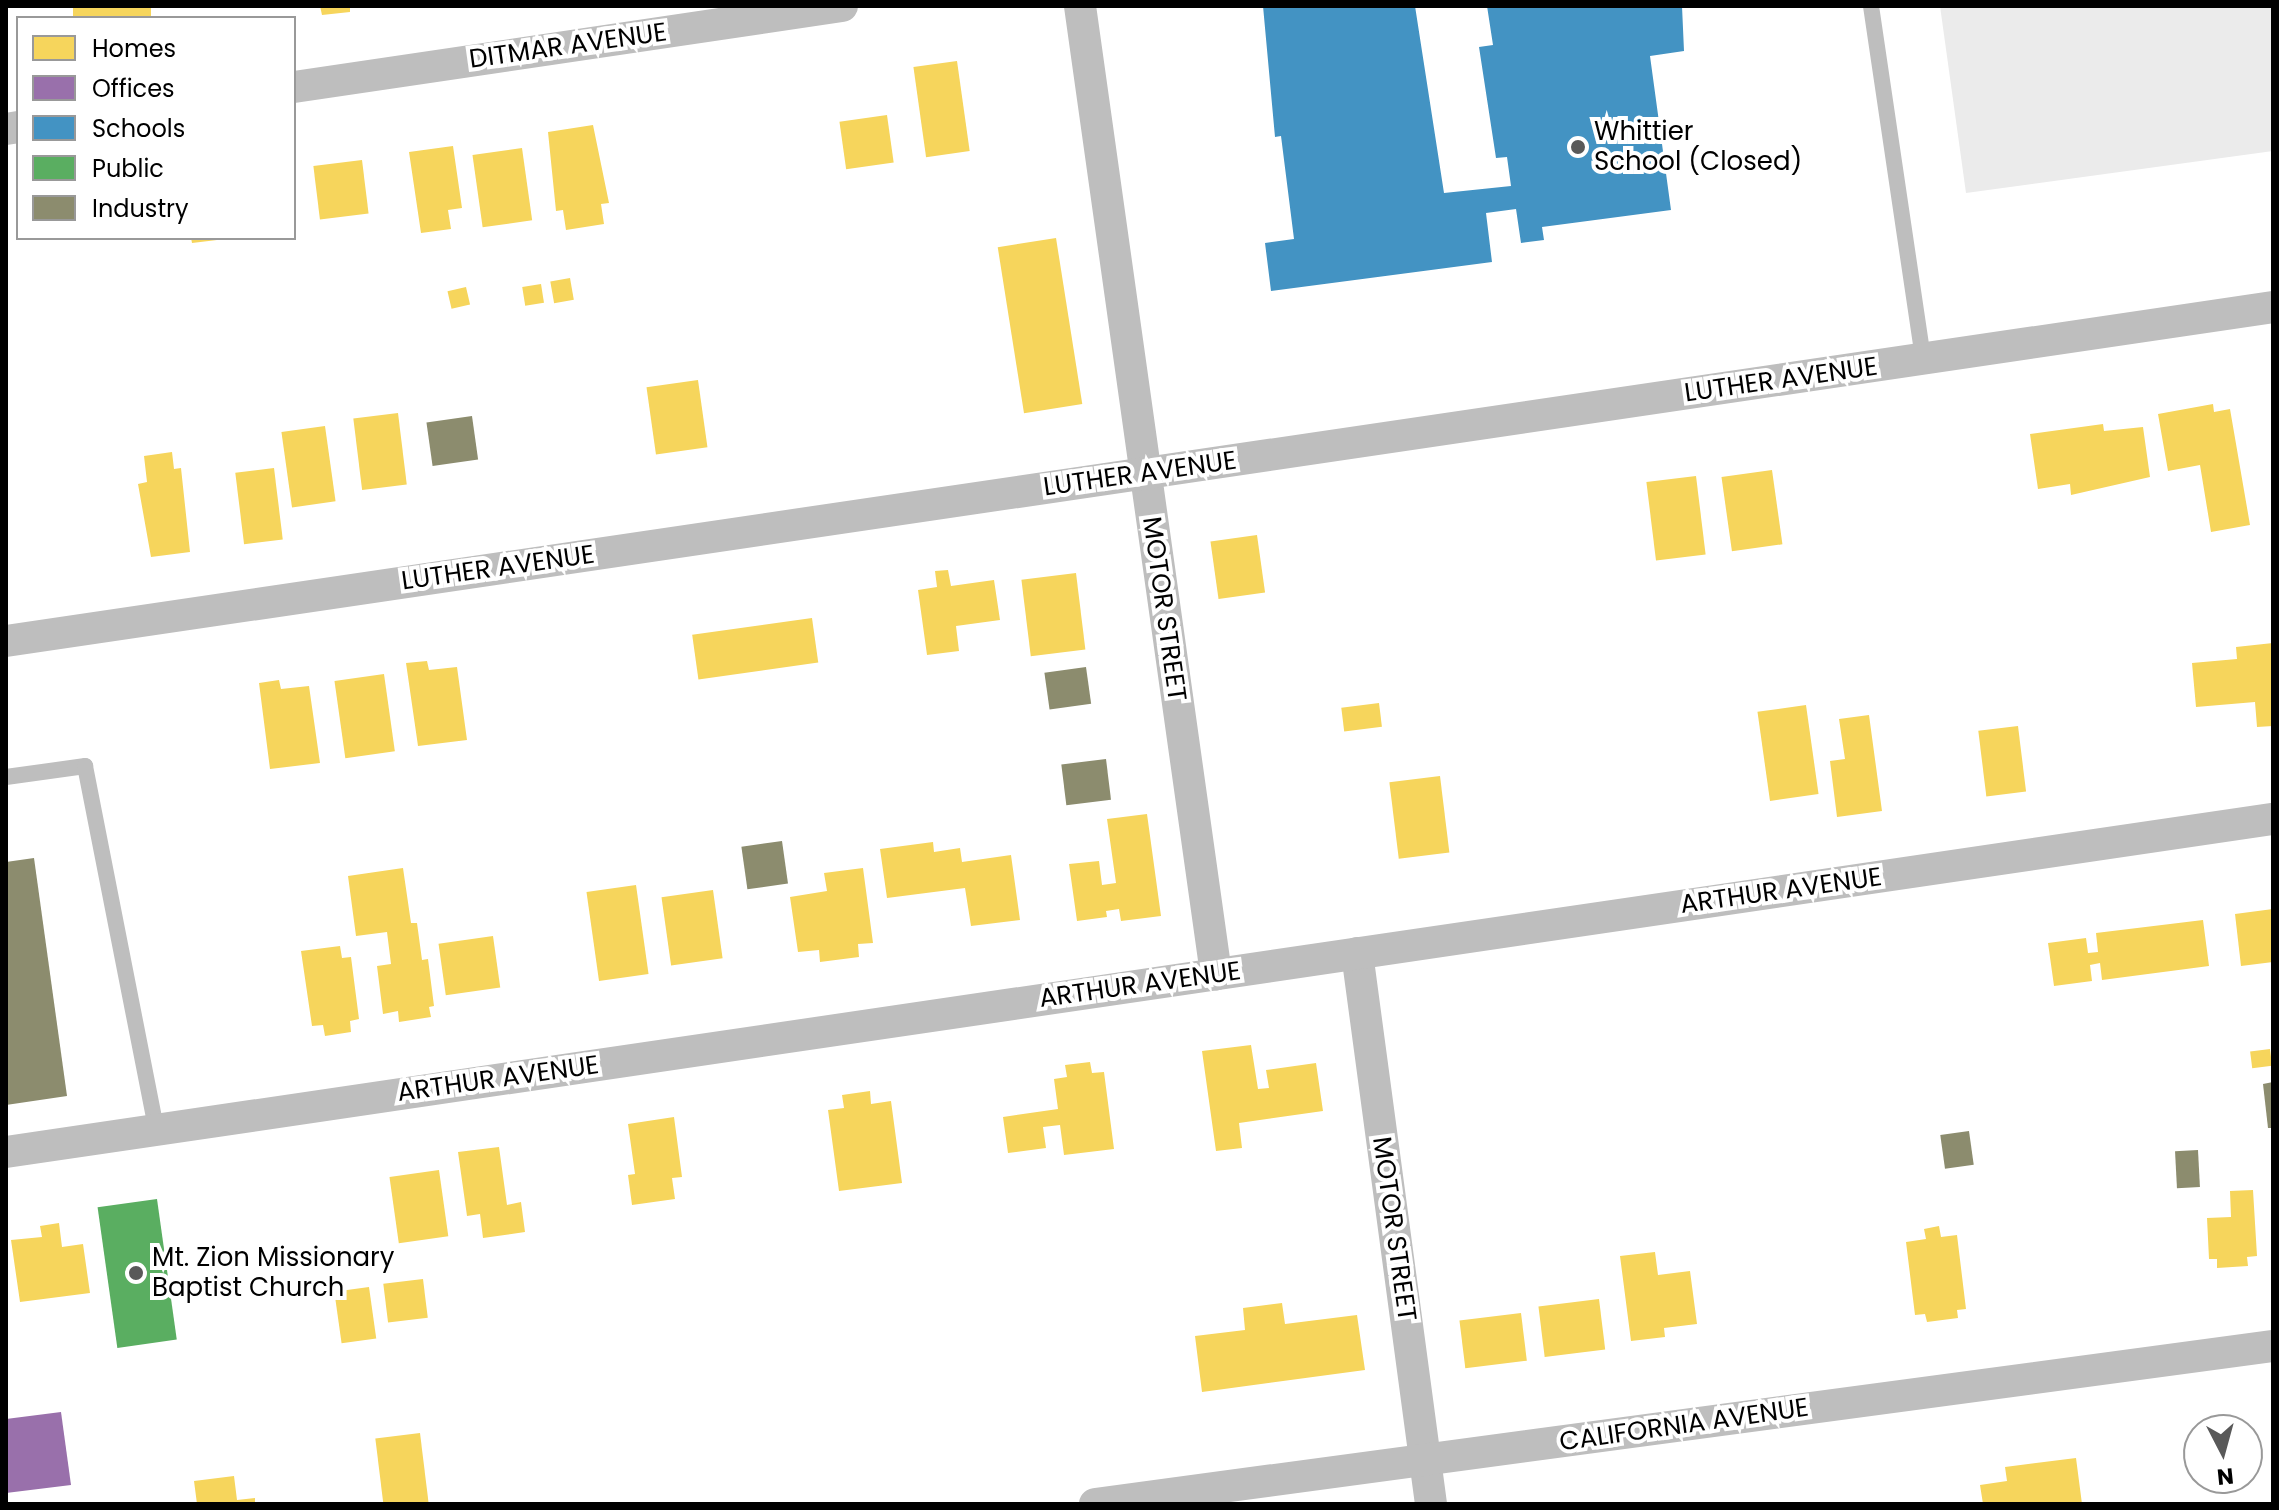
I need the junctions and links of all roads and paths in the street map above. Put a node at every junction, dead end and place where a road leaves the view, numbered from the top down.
1 (842, 6) edge
2 (1080, 6) edge
3 (1871, 6) edge
4 (296, 87) edge
5 (2273, 307) edge
6 (1923, 359) junction
7 (1145, 473) junction
8 (6, 641) edge
9 (6, 777) edge
10 (2273, 819) edge
11 (1357, 953) junction
12 (1216, 974) junction
13 (156, 1129) junction
14 (6, 1152) edge
15 (2273, 1346) edge
16 (1426, 1460) junction
17 (1095, 1504) edge
18 (1431, 1504) edge

1 - 4 street, DITMAR AVENUE
2 - 7 street, MOTOR STREET
3 - 6 lane
5 - 6 street, LUTHER AVENUE
6 - 7 street, LUTHER AVENUE
7 - 8 street, LUTHER AVENUE
7 - 12 street, MOTOR STREET
9 - 13 lane
10 - 11 street, ARTHUR AVENUE
11 - 12 street, ARTHUR AVENUE
11 - 16 street, MOTOR STREET
12 - 13 street, ARTHUR AVENUE
13 - 14 street, ARTHUR AVENUE
15 - 16 street, CALIFORNIA AVENUE
16 - 17 street, CALIFORNIA AVENUE
16 - 18 street, MOTOR STREET

